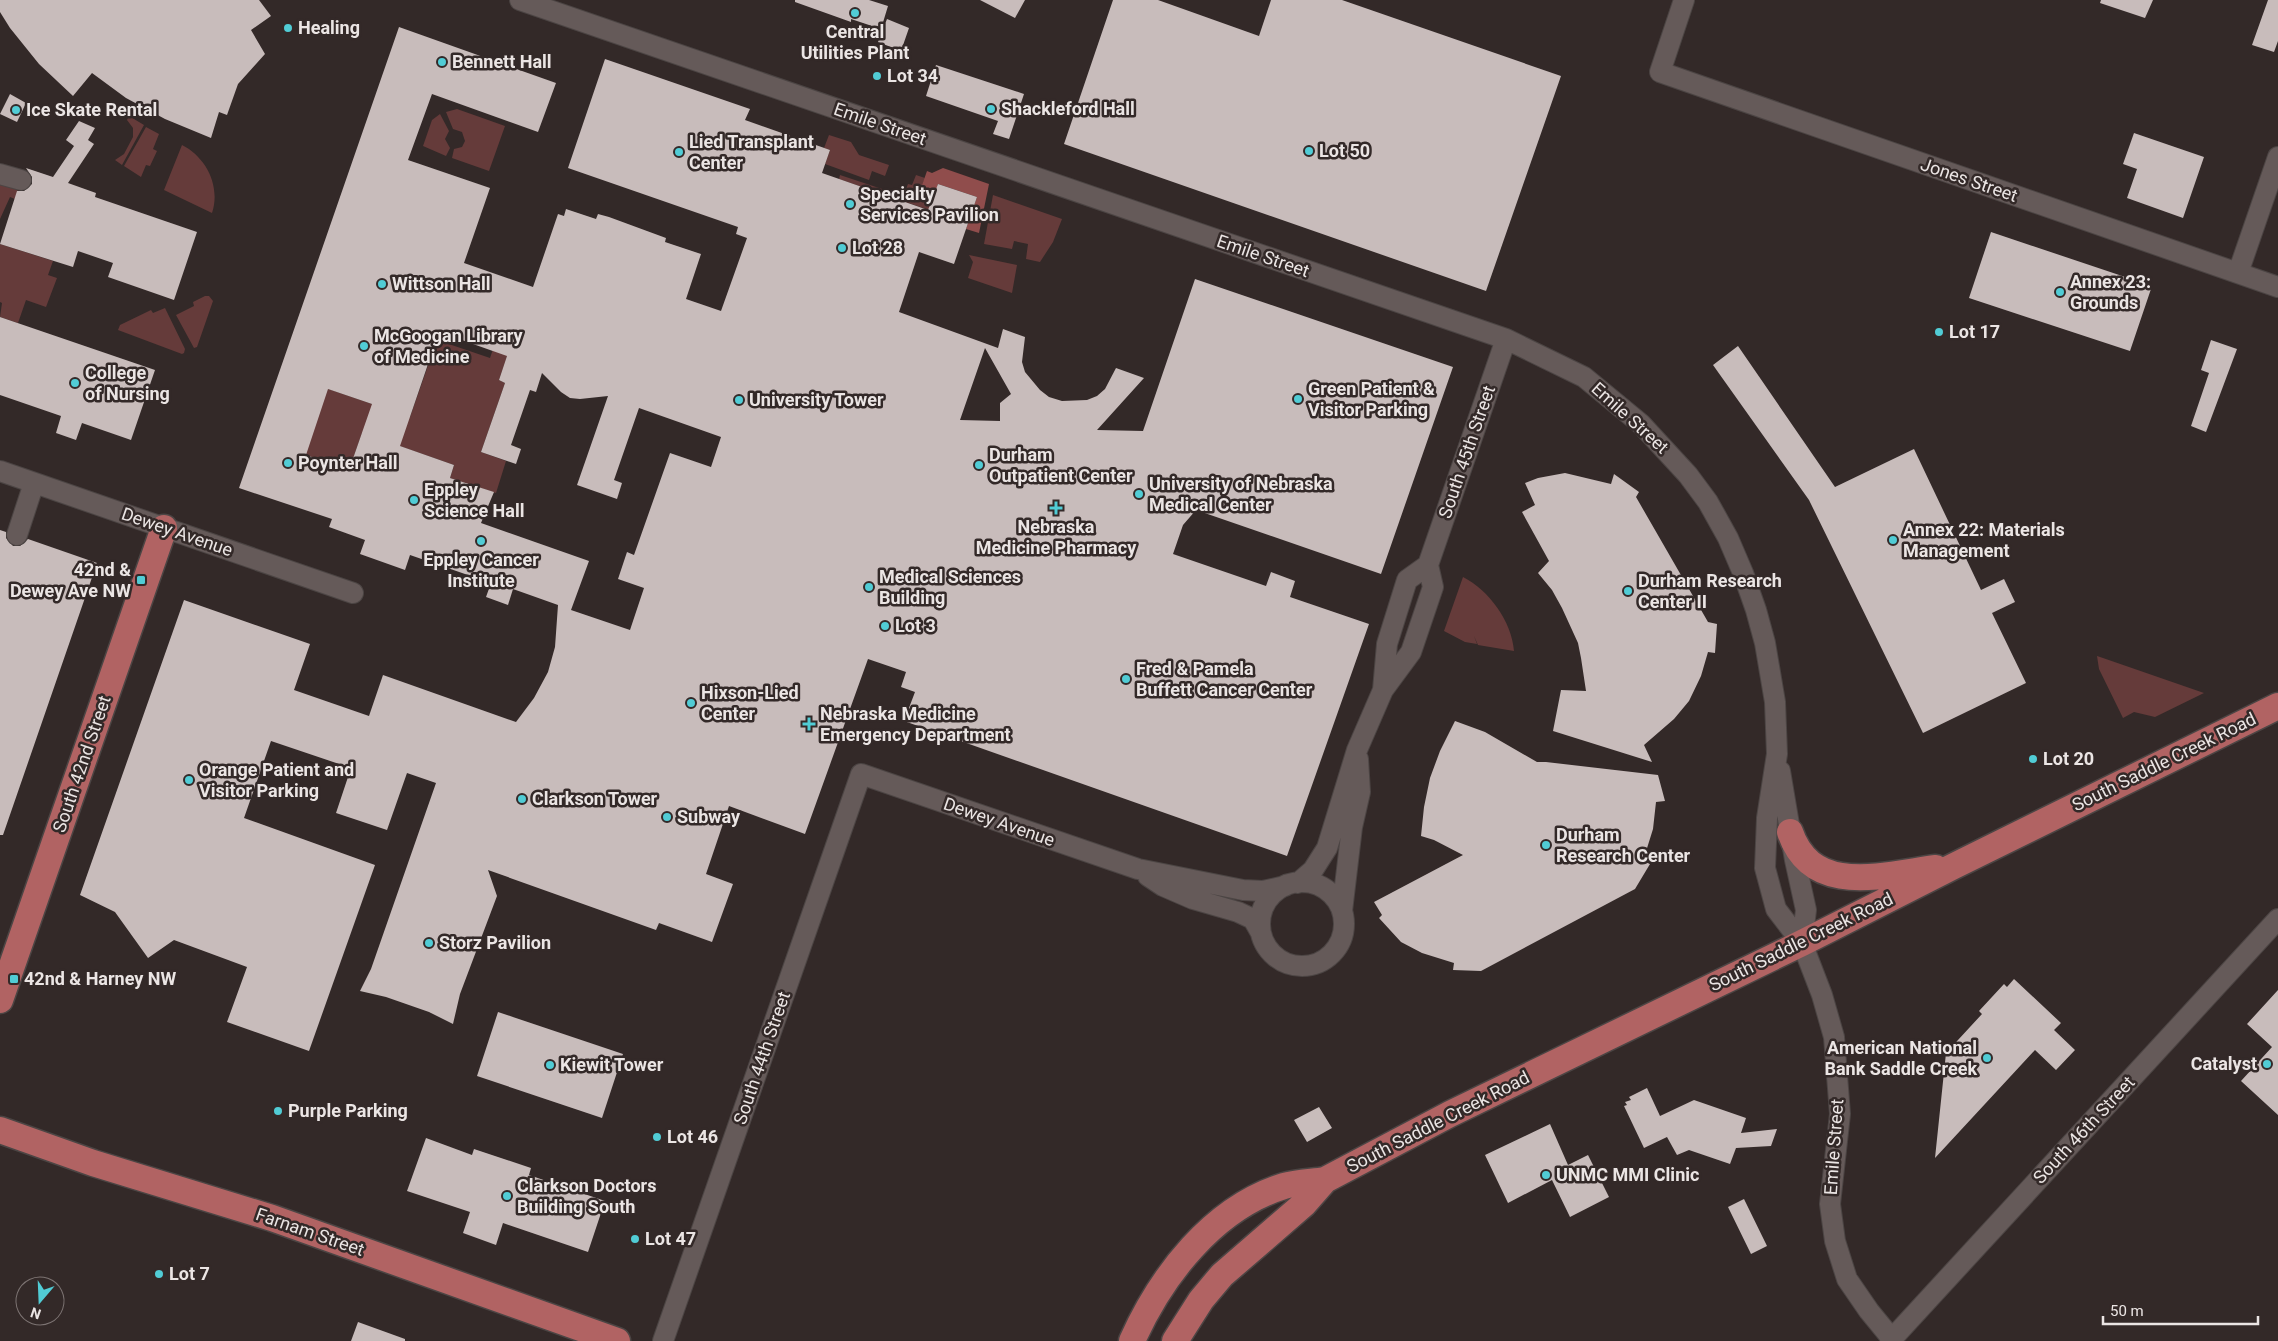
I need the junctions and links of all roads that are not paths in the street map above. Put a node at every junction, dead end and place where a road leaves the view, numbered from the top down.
1 (520, 0) edge
2 (1684, 0) edge
3 (2278, 157) edge
4 (0, 174) edge
5 (21, 180) dead end
6 (2238, 273) junction
7 (2278, 287) edge
8 (1506, 339) junction
9 (0, 470) edge
10 (34, 483) junction
11 (164, 528) junction
12 (17, 536) dead end
13 (354, 593) dead end
14 (2278, 706) edge
15 (1358, 750) junction
16 (1777, 754) junction
17 (861, 774) joint
18 (1790, 832) junction
19 (1954, 866) junction
20 (1138, 869) junction
21 (1291, 885) junction
22 (1342, 911) junction
23 (2278, 919) edge
24 (1261, 933) junction
25 (1802, 943) junction
26 (0, 1000) edge
27 (0, 1130) edge
28 (1326, 1180) junction
29 (1891, 1340) edge
30 (617, 1341) edge
31 (663, 1341) edge
32 (1132, 1341) edge
33 (1174, 1341) edge

1 - 8 street, Emile Street
2 - 6 street, Jones Street
3 - 6 street
4 - 5 street
6 - 7 street, Jones Street
8 - 15 street, South 45th Street
8 - 16 street, Emile Street
9 - 10 street, Dewey Avenue
10 - 11 street, Dewey Avenue
10 - 12 street
11 - 13 street, Dewey Avenue
11 - 26 main road, South 42nd Street
14 - 19 main road, South Saddle Creek Road
15 - 21 street, South 45th Street
15 - 22 street, South 45th Street
16 - 18 street, Emile Street
16 - 25 street, Emile Street
17 - 20 street, Dewey Avenue
17 - 31 street, South 44th Street
18 - 19 main road
18 - 25 street, Emile Street
19 - 25 main road, South Saddle Creek Road
20 - 21 street, Dewey Avenue
20 - 24 street, Dewey Avenue
21 - 22 street
21 - 24 street, South 45th Street
22 - 24 street, South 45th Street
23 - 29 street, South 46th Street
25 - 28 main road, South Saddle Creek Road
25 - 29 street, Emile Street
27 - 30 main road, Farnam Street
28 - 32 main road, South Saddle Creek Road
28 - 33 main road, South Saddle Creek Road

